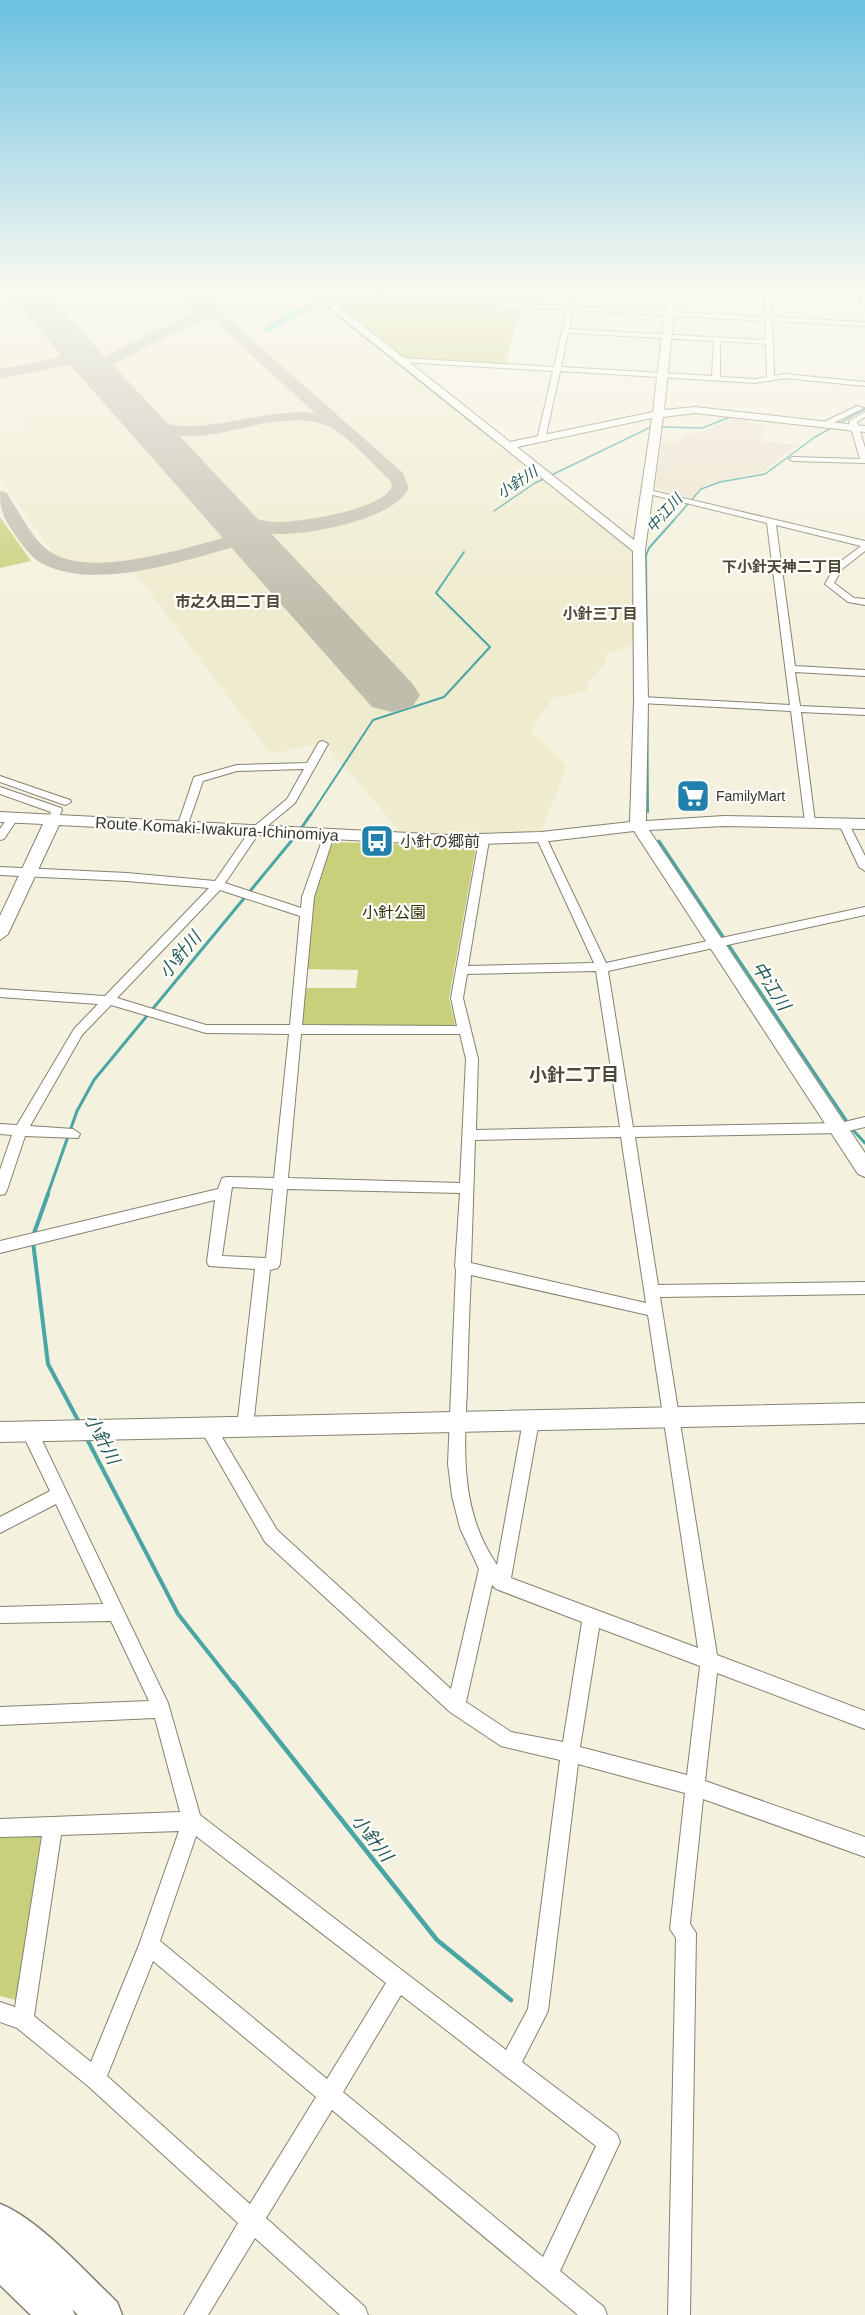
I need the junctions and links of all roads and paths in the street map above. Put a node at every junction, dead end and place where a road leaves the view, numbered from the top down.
1 (452, 400) edge
2 (551, 400) edge
3 (659, 400) edge
4 (865, 405) edge
5 (658, 412) junction
6 (856, 421) edge
7 (544, 438) junction
8 (510, 446) junction
9 (793, 459) dead end
10 (865, 461) edge
11 (648, 491) junction
12 (771, 521) junction
13 (864, 543) edge
14 (639, 550) junction
15 (865, 602) edge
16 (791, 669) junction
17 (865, 673) edge
18 (646, 700) junction
19 (795, 708) junction
20 (865, 711) edge
21 (323, 744) dead end
22 (308, 766) junction
23 (0, 779) edge
24 (0, 790) edge
25 (66, 802) dead end
26 (6, 818) edge
27 (53, 820) junction
28 (810, 822) junction
29 (844, 824) junction
30 (865, 824) edge
31 (638, 826) junction
32 (182, 827) junction
33 (255, 831) junction
34 (328, 835) junction
35 (0, 837) edge
36 (541, 837) junction
37 (484, 840) junction
38 (865, 867) edge
39 (0, 871) edge
40 (27, 873) junction
41 (218, 885) junction
42 (865, 911) edge
43 (307, 914) junction
44 (0, 934) edge
45 (724, 942) junction
46 (602, 968) junction
47 (462, 970) junction
48 (0, 993) edge
49 (108, 1000) junction
50 (297, 1030) junction
51 (466, 1030) junction
52 (851, 1125) edge
53 (0, 1129) edge
54 (20, 1131) junction
55 (628, 1133) junction
56 (73, 1134) dead end
57 (468, 1136) junction
58 (865, 1168) edge
59 (280, 1185) junction
60 (465, 1188) junction
61 (0, 1190) edge
62 (223, 1193) junction
63 (0, 1247) edge
64 (263, 1264) junction
65 (462, 1268) junction
66 (865, 1288) edge
67 (653, 1292) junction
68 (656, 1311) junction
69 (865, 1413) edge
70 (673, 1417) junction
71 (531, 1421) junction
72 (458, 1423) junction
73 (207, 1427) junction
74 (245, 1427) junction
75 (0, 1432) edge
76 (30, 1432) junction
77 (60, 1494) junction
78 (0, 1525) edge
79 (487, 1570) junction
80 (502, 1583) junction
81 (115, 1612) junction
82 (0, 1615) edge
83 (592, 1616) junction
84 (710, 1661) junction
85 (456, 1706) junction
86 (162, 1709) junction
87 (0, 1716) edge
88 (865, 1720) edge
89 (570, 1753) junction
90 (696, 1787) junction
91 (192, 1821) junction
92 (53, 1826) junction
93 (0, 1828) edge
94 (865, 1847) edge
95 (149, 1945) junction
96 (398, 1981) junction
97 (0, 2012) edge
98 (23, 2019) junction
99 (508, 2065) junction
100 (95, 2079) junction
101 (330, 2096) junction
102 (0, 2221) edge
103 (253, 2221) junction
104 (0, 2261) edge
105 (547, 2274) junction
106 (57, 2315) edge
107 (104, 2315) edge
108 (195, 2315) edge
109 (357, 2315) edge
110 (596, 2315) edge
111 (679, 2315) edge

1 - 8 street
2 - 7 street
3 - 5 street
4 - 6 street
5 - 6 street
5 - 7 street
5 - 11 street
6 - 10 street
7 - 8 street
8 - 14 street
9 - 10 street
11 - 12 street
11 - 14 street
12 - 13 street
12 - 16 street
13 - 15 street
14 - 18 street
16 - 17 street
16 - 19 street
18 - 19 street
18 - 31 street
19 - 20 street
19 - 28 street
21 - 22 street
22 - 32 street
22 - 33 street
23 - 25 street
24 - 27 street
26 - 27 street, Route Komaki-Iwakura-Ichinomiya
26 - 35 street
27 - 32 street, Route Komaki-Iwakura-Ichinomiya
27 - 40 street
28 - 29 street, Route Komaki-Iwakura-Ichinomiya
28 - 31 street, Route Komaki-Iwakura-Ichinomiya
29 - 30 street, Route Komaki-Iwakura-Ichinomiya
29 - 38 street
31 - 36 street, Route Komaki-Iwakura-Ichinomiya
31 - 45 street
32 - 33 street, Route Komaki-Iwakura-Ichinomiya
33 - 34 street, Route Komaki-Iwakura-Ichinomiya
33 - 41 street
34 - 37 street, Route Komaki-Iwakura-Ichinomiya
34 - 43 street
36 - 37 street, Route Komaki-Iwakura-Ichinomiya
36 - 46 street
37 - 47 street
39 - 40 street
40 - 41 street
40 - 44 street
41 - 43 street
41 - 49 street
42 - 45 street
43 - 50 street
45 - 46 street
45 - 52 street
46 - 47 street
46 - 55 street
47 - 51 street
48 - 49 street
49 - 50 street
49 - 54 street
50 - 51 street
50 - 59 street
51 - 57 street
52 - 55 street
52 - 58 street
53 - 54 street
54 - 56 street
54 - 61 street
55 - 57 street
55 - 67 street
57 - 60 street
59 - 60 street
59 - 62 street
59 - 64 street
60 - 65 street
62 - 63 street
62 - 64 street
64 - 74 street
65 - 68 street
65 - 72 street
66 - 67 street
67 - 68 street
68 - 70 street
69 - 70 street
70 - 71 street
70 - 84 street
71 - 72 street
71 - 80 street
72 - 74 street
72 - 79 street
73 - 74 street
73 - 76 street
73 - 85 street
75 - 76 street
76 - 77 street
77 - 78 street
77 - 81 street
79 - 80 street
79 - 85 street
80 - 83 street
81 - 82 street
81 - 86 street
83 - 84 street
83 - 89 street
84 - 88 street
84 - 90 street
85 - 89 street
86 - 87 street
86 - 91 street
89 - 90 street
89 - 99 street
90 - 94 street
90 - 111 street
91 - 92 street
91 - 95 street
91 - 96 street
92 - 93 street
92 - 98 street
95 - 100 street
95 - 101 street
96 - 99 street
96 - 101 street
97 - 98 street
98 - 100 street
99 - 105 street
100 - 103 street
101 - 103 street
101 - 105 street
102 - 107 main road
103 - 108 street
103 - 109 street
104 - 106 main road
105 - 110 street

